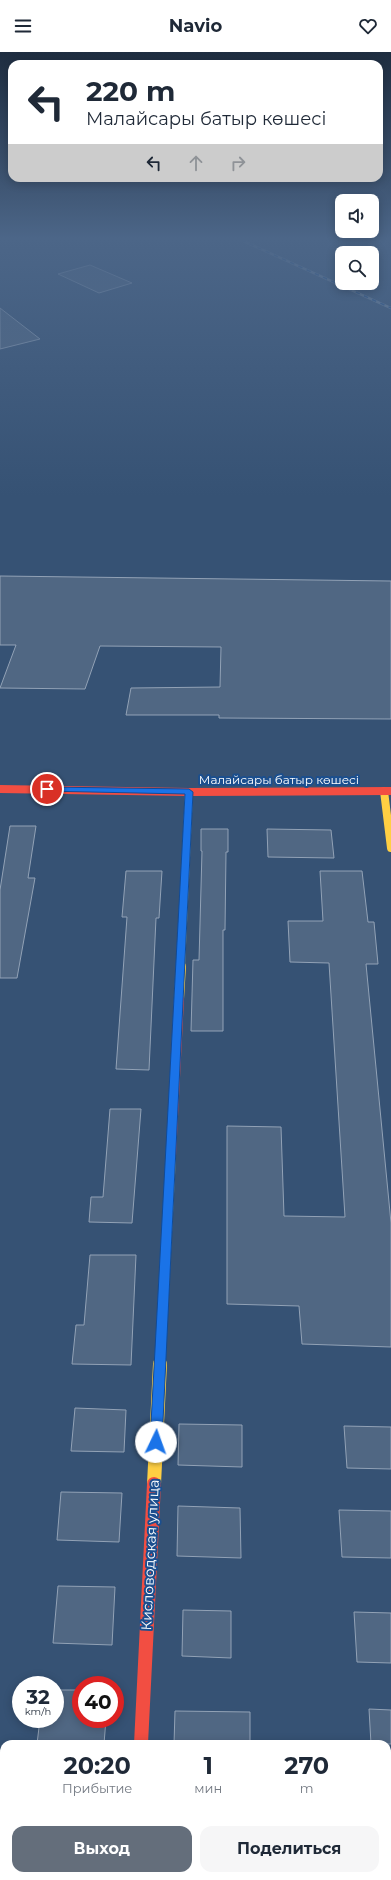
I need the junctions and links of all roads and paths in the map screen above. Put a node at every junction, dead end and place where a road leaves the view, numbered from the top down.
1 (0, 789) edge
2 (388, 791) edge
3 (189, 792) junction
4 (391, 848) edge
5 (141, 1740) edge

1 - 3 street, Малайсары батыр көшесі
2 - 3 street, Малайсары батыр көшесі
2 - 4 street
3 - 5 street, Кисловодская улица

